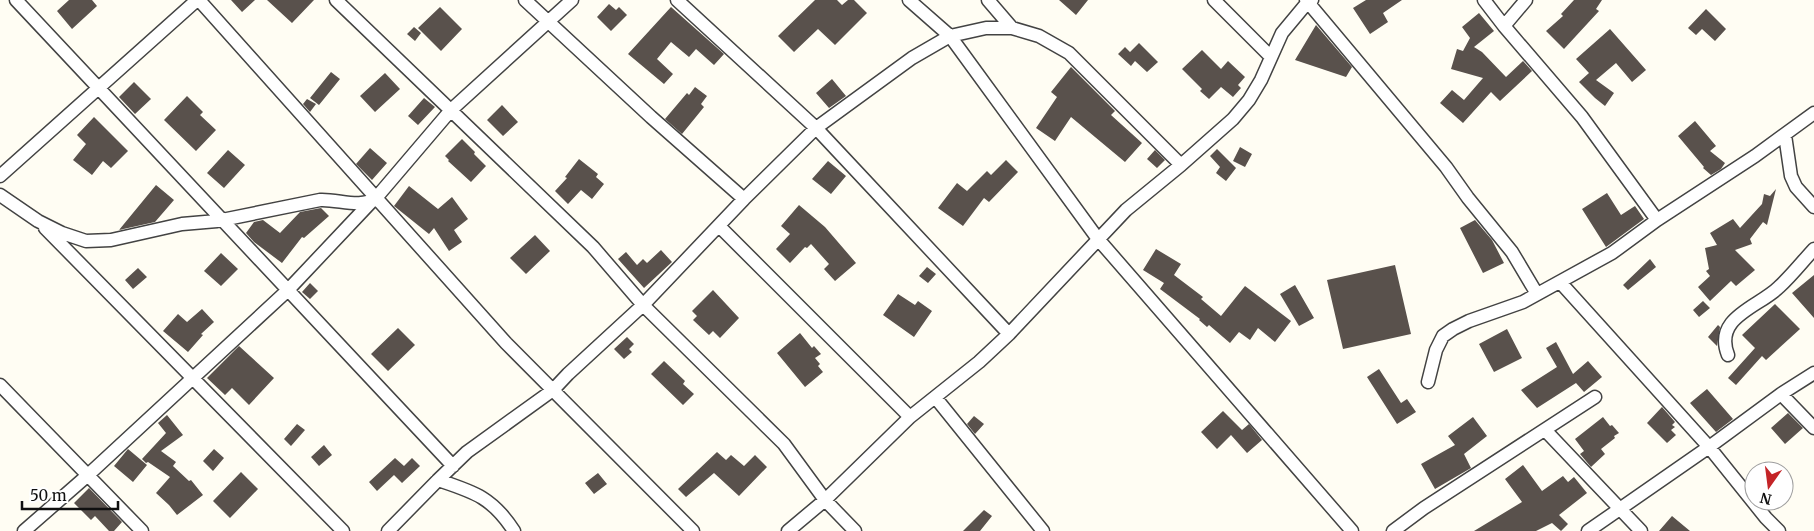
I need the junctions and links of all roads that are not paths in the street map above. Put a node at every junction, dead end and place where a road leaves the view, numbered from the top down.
1 (16, 0) edge
2 (198, 0) edge
3 (336, 0) edge
4 (526, 0) edge
5 (572, 0) edge
6 (678, 0) edge
7 (909, 0) edge
8 (988, 0) edge
9 (1214, 0) edge
10 (1484, 0) edge
11 (1526, 0) edge
12 (1308, 1) edge
13 (548, 23) junction
14 (1504, 26) junction
15 (1012, 28) junction
16 (950, 36) junction
17 (1270, 56) junction
18 (99, 89) junction
19 (451, 110) junction
20 (1814, 113) edge
21 (816, 128) junction
22 (1785, 135) junction
23 (1181, 165) junction
24 (0, 176) edge
25 (0, 195) edge
26 (376, 198) junction
27 (744, 199) junction
28 (1814, 207) edge
29 (222, 220) junction
30 (1657, 220) junction
31 (38, 221) junction
32 (720, 226) junction
33 (1098, 239) junction
34 (1814, 249) edge
35 (1560, 282) junction
36 (288, 290) junction
37 (1537, 294) junction
38 (643, 305) junction
39 (1009, 334) junction
40 (1728, 355) dead end
41 (1814, 373) edge
42 (192, 378) junction
43 (1428, 382) dead end
44 (0, 386) edge
45 (553, 390) junction
46 (1781, 394) junction
47 (935, 397) junction
48 (1595, 397) dead end
49 (910, 417) junction
50 (1814, 428) edge
51 (1545, 430) junction
52 (1709, 447) junction
53 (454, 466) junction
54 (88, 475) junction
55 (438, 480) junction
56 (825, 500) junction
57 (1620, 509) junction
58 (24, 531) edge
59 (142, 531) edge
60 (344, 531) edge
61 (388, 531) edge
62 (514, 531) edge
63 (693, 531) edge
64 (788, 531) edge
65 (855, 531) edge
66 (1043, 531) edge
67 (1352, 531) edge
68 (1393, 531) edge
69 (1588, 531) edge
70 (1642, 531) edge
71 (1779, 531) edge

1 - 18 street
2 - 18 street
2 - 26 street
3 - 19 street
4 - 13 street
5 - 13 street
6 - 21 street
7 - 16 street
8 - 15 street
9 - 17 street
10 - 14 street
11 - 14 street
12 - 17 street
12 - 37 street
13 - 19 street
13 - 27 street
14 - 30 street
15 - 16 street
15 - 23 street
16 - 21 street
16 - 33 street
17 - 23 street
18 - 24 street
18 - 29 street
19 - 26 street
19 - 38 street
20 - 22 street
21 - 27 street
21 - 39 street
22 - 28 street
22 - 30 street
23 - 33 street
25 - 31 street
26 - 29 street
26 - 36 street
26 - 45 street
27 - 32 street
29 - 31 street
29 - 36 street
30 - 35 street
31 - 42 street
32 - 38 street
32 - 49 street
33 - 39 street
33 - 67 street
34 - 40 street
35 - 37 street
35 - 52 street
36 - 42 street
36 - 53 street
37 - 43 street
38 - 45 street
38 - 56 street
39 - 47 street
41 - 46 street
42 - 54 street
42 - 60 street
44 - 54 street
45 - 53 street
45 - 63 street
46 - 50 street
46 - 52 street
47 - 49 street
47 - 66 street
48 - 51 street
49 - 56 street
51 - 57 street
51 - 68 street
52 - 57 street
52 - 71 street
53 - 55 street
54 - 58 street
54 - 59 street
55 - 61 street
55 - 62 street
56 - 64 street
56 - 65 street
57 - 69 street
57 - 70 street

